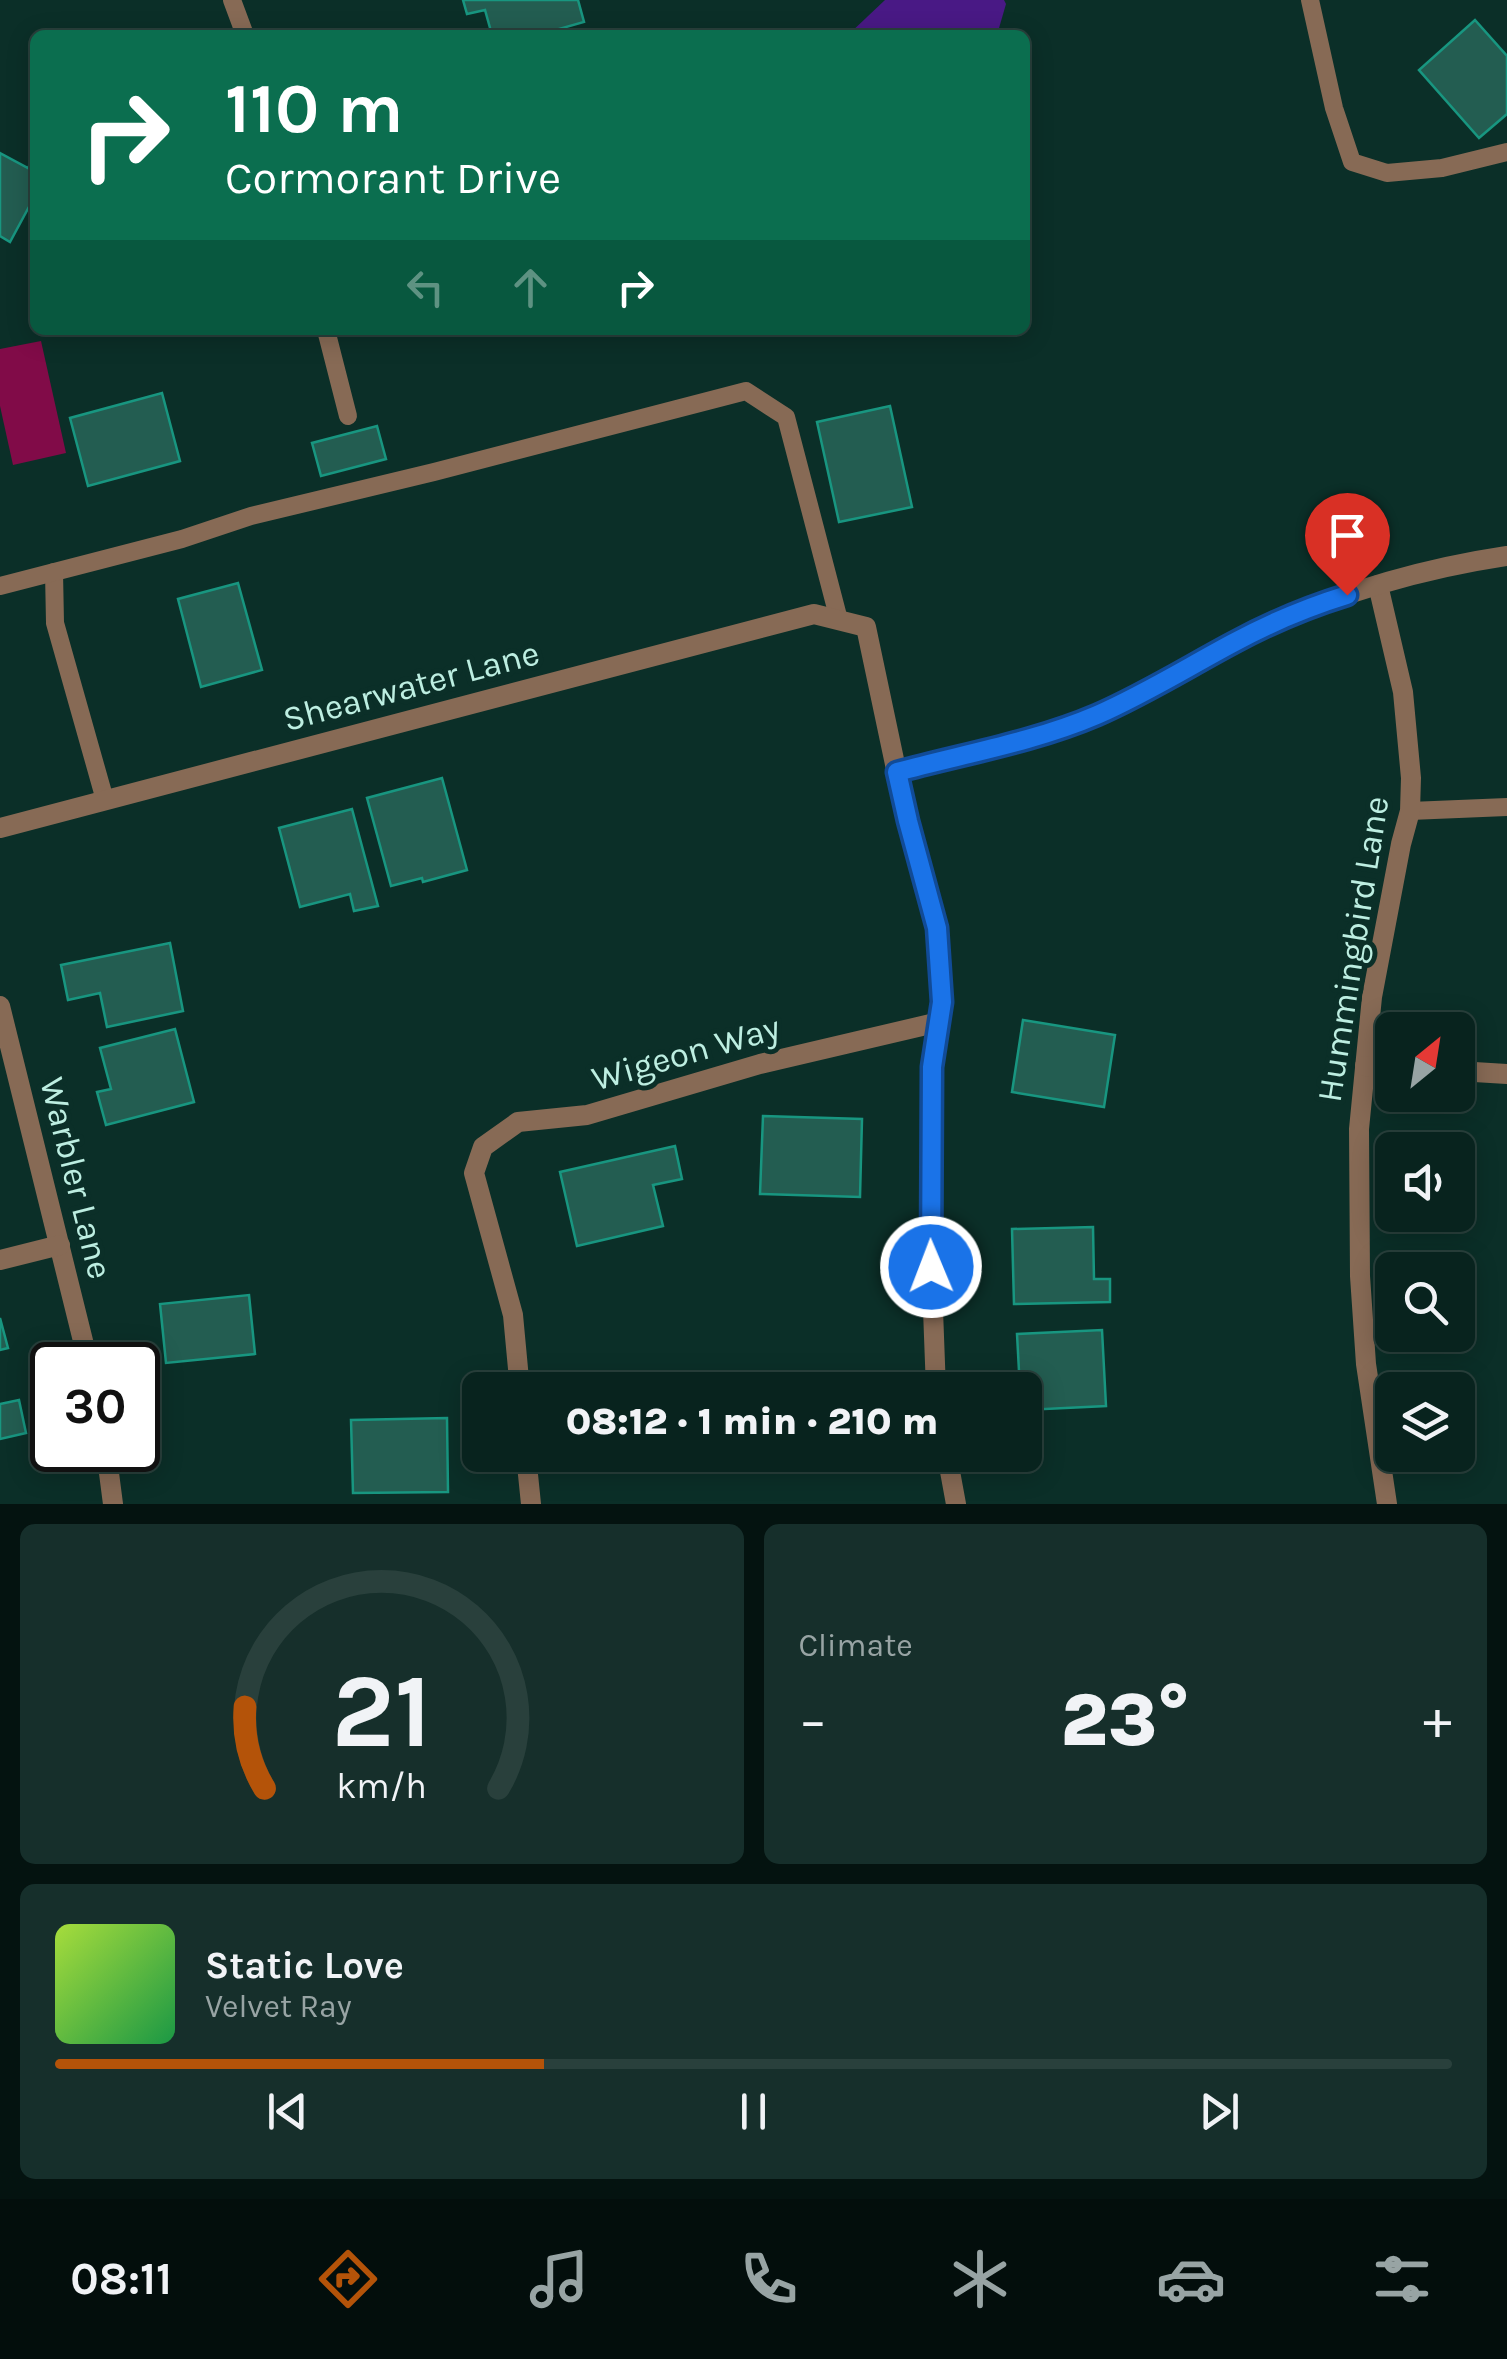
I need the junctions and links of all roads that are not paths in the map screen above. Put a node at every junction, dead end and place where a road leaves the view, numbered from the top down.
1 (232, 0) edge
2 (1310, 0) edge
3 (243, 30) edge
4 (1507, 152) edge
5 (327, 335) edge
6 (348, 416) dead end
7 (1507, 556) edge
8 (54, 572) junction
9 (1378, 585) junction
10 (0, 586) edge
11 (839, 620) junction
12 (897, 772) junction
13 (105, 800) junction
14 (1507, 808) edge
15 (1410, 811) junction
16 (0, 828) edge
17 (0, 1006) edge
18 (939, 1022) junction
19 (1365, 1066) junction
20 (1375, 1067) edge
21 (1475, 1072) edge
22 (1507, 1074) edge
23 (60, 1245) junction
24 (0, 1260) edge
25 (83, 1342) edge
26 (518, 1372) edge
27 (935, 1372) edge
28 (109, 1472) edge
29 (528, 1472) edge
30 (951, 1472) edge
31 (113, 1504) edge
32 (531, 1504) edge
33 (956, 1504) edge
34 (1387, 1504) edge

1 - 3 lane
2 - 4 lane
5 - 6 lane
7 - 9 street
8 - 10 lane
8 - 11 lane
8 - 13 lane
9 - 12 street
9 - 15 street, Hummingbird Lane
11 - 12 street
11 - 13 street, Shearwater Lane
12 - 18 street
13 - 16 street, Shearwater Lane
14 - 15 lane
15 - 19 street, Hummingbird Lane
17 - 23 street, Warbler Lane
18 - 26 street, Wigeon Way
18 - 27 street
19 - 20 street
19 - 34 street, Hummingbird Lane
21 - 22 street
23 - 24 street
23 - 25 street, Warbler Lane
28 - 31 street
29 - 32 street
30 - 33 street

